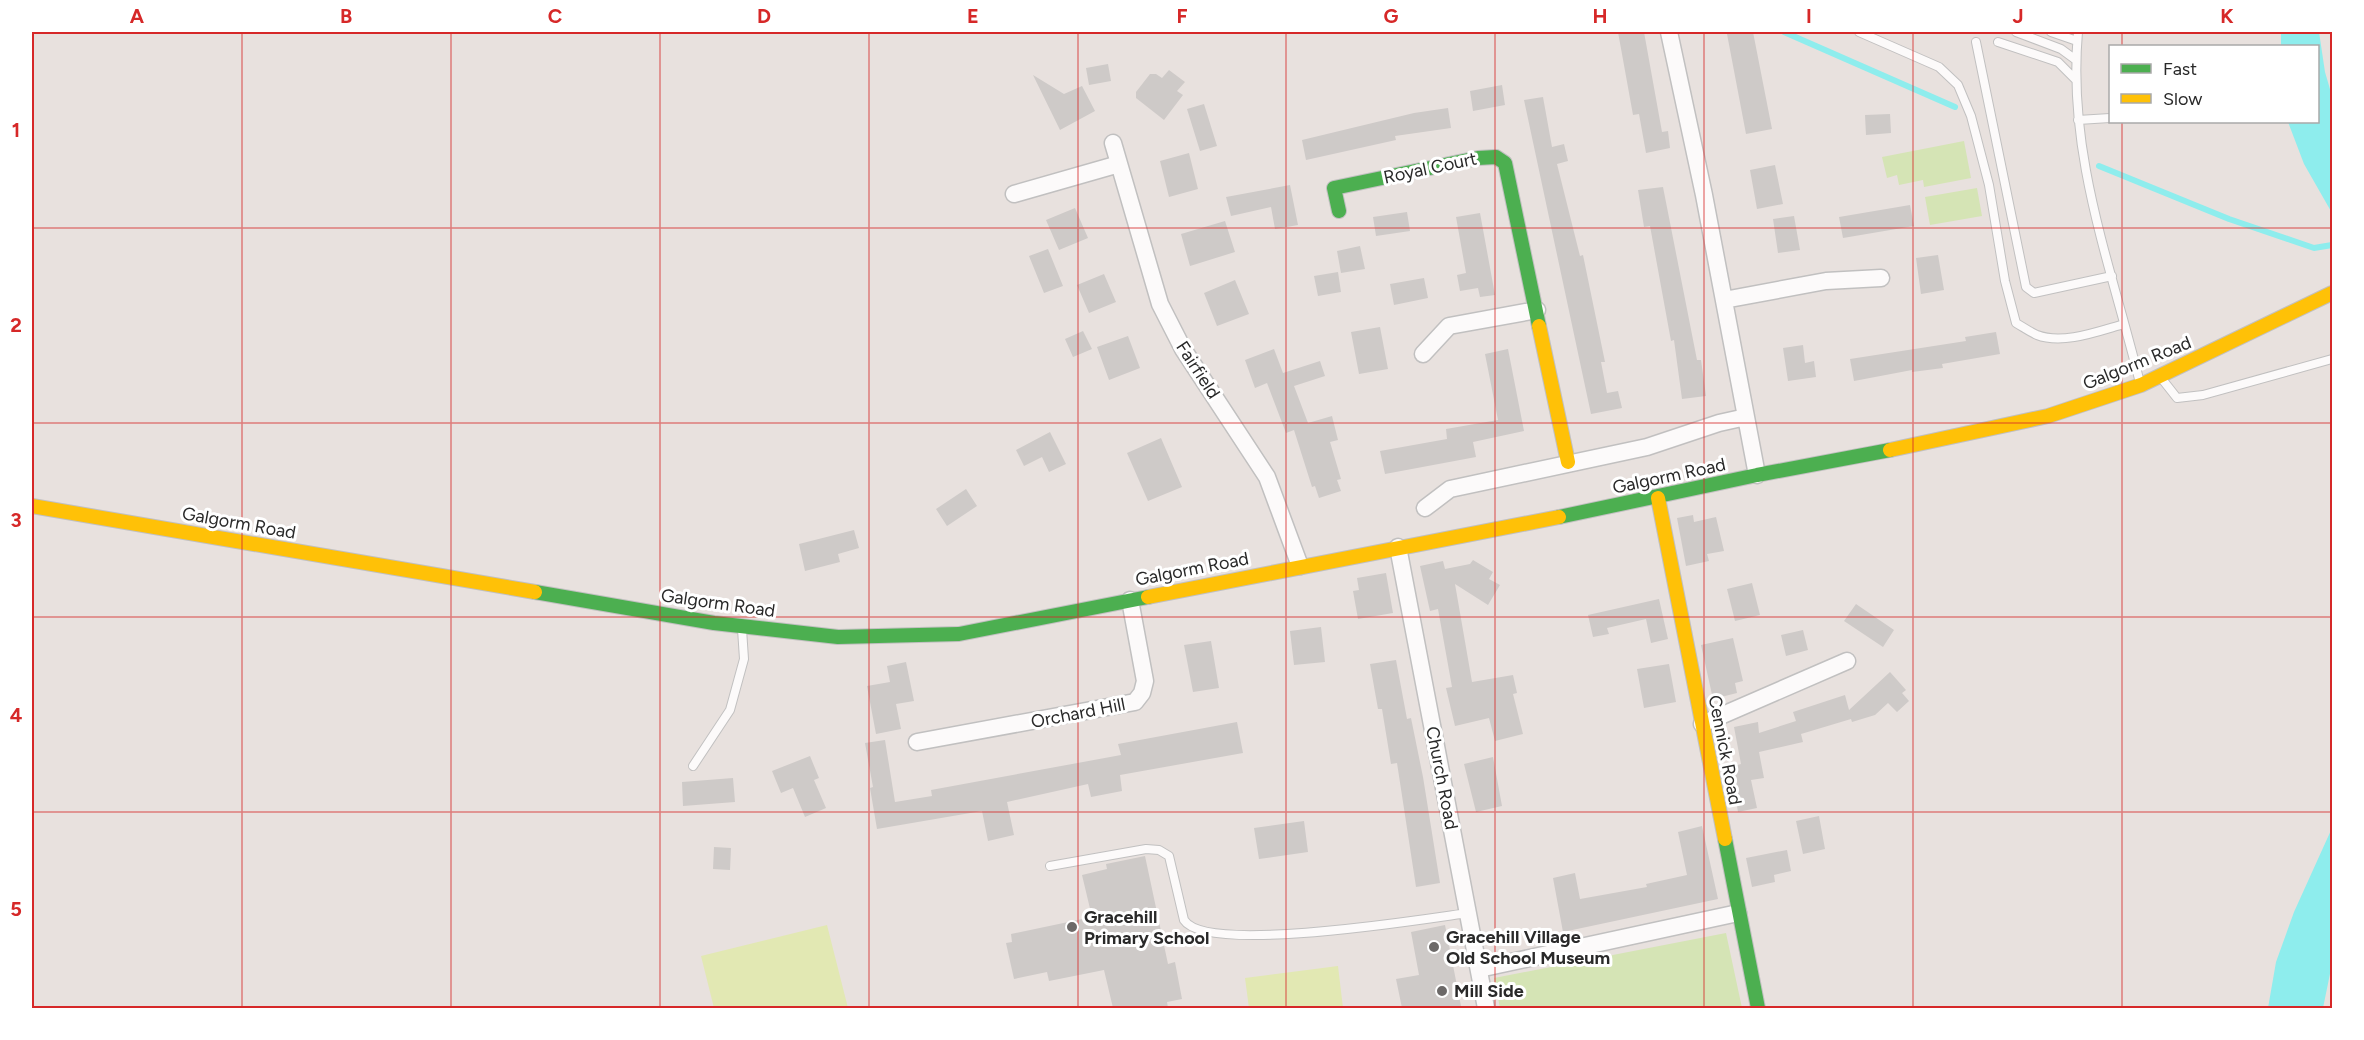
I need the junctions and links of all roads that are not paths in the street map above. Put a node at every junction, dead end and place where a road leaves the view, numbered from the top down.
1 (1669, 32) edge
2 (1860, 32) edge
3 (2016, 32) edge
4 (2051, 32) edge
5 (2078, 36) edge
6 (1976, 42) dead end
7 (1998, 42) dead end
8 (2076, 60) junction
9 (2076, 80) junction
10 (2109, 118) edge
11 (2078, 120) junction
12 (1113, 143) dead end
13 (1119, 164) junction
14 (1014, 194) dead end
15 (1339, 211) dead end
16 (2112, 276) junction
17 (1881, 279) dead end
18 (2332, 293) edge
19 (1724, 300) junction
20 (1537, 310) junction
21 (2124, 324) junction
22 (1423, 354) dead end
23 (2332, 359) edge
24 (2160, 376) junction
25 (2140, 385) junction
26 (1746, 417) junction
27 (1568, 462) junction
28 (1757, 475) junction
29 (1658, 498) junction
30 (32, 506) edge
31 (1425, 508) dead end
32 (1398, 547) junction
33 (1300, 566) junction
34 (1130, 600) junction
35 (742, 626) junction
36 (1847, 661) dead end
37 (1702, 724) junction
38 (917, 742) dead end
39 (693, 766) dead end
40 (1050, 866) dead end
41 (1738, 913) junction
42 (1468, 914) junction
43 (1479, 969) junction
44 (1486, 1008) edge
45 (1758, 1008) edge

1 - 19 street
2 - 21 lane
3 - 8 lane
4 - 5 lane
5 - 8 lane
6 - 16 lane
7 - 9 lane
8 - 9 lane
9 - 11 lane
10 - 11 lane
11 - 16 lane
12 - 13 street, Fairfield
13 - 14 street
13 - 33 street, Fairfield
15 - 20 main road, Royal Court
16 - 21 lane
17 - 19 street
18 - 24 main road, Galgorm Road
19 - 26 street
20 - 22 street
20 - 27 main road, Royal Court
21 - 25 lane
23 - 24 lane
24 - 25 main road, Galgorm Road
25 - 28 main road, Galgorm Road
26 - 27 street
26 - 28 street
27 - 31 street
28 - 29 main road, Galgorm Road
29 - 32 main road, Galgorm Road
29 - 37 main road, Cennick Road
30 - 35 main road, Galgorm Road
32 - 33 main road, Galgorm Road
32 - 42 street, Church Road
33 - 34 main road, Galgorm Road
34 - 35 main road, Galgorm Road
34 - 38 street, Orchard Hill
35 - 39 lane
36 - 37 street
37 - 41 main road, Cennick Road
40 - 42 lane
41 - 43 street
41 - 45 main road, Cennick Road
42 - 43 street, Church Road
43 - 44 street, Church Road

